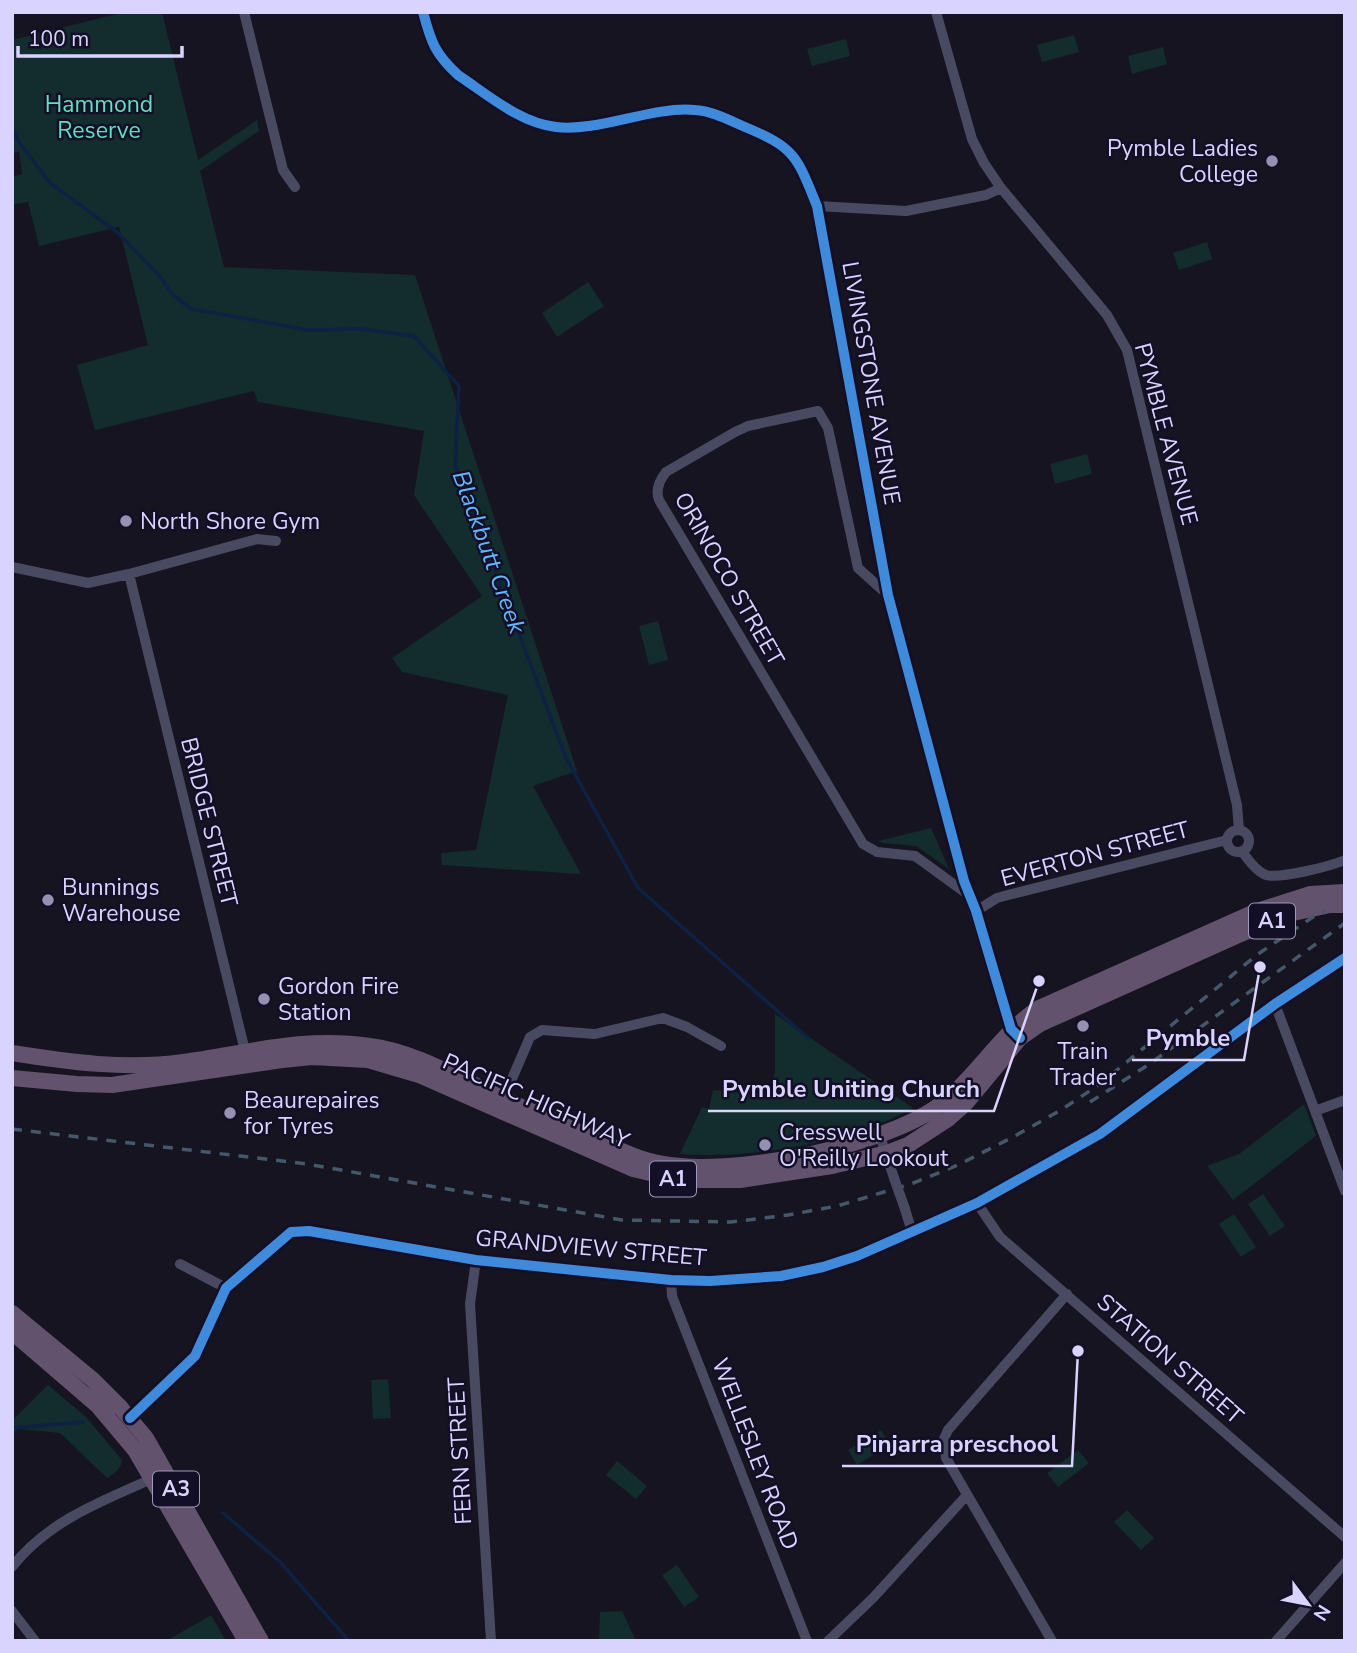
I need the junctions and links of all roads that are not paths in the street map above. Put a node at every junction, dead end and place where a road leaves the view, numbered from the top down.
1 (244, 12) edge
2 (423, 12) edge
3 (936, 12) edge
4 (295, 187) dead end
5 (1001, 188) junction
6 (817, 206) junction
7 (276, 541) dead end
8 (12, 567) edge
9 (129, 574) junction
10 (888, 595) junction
11 (1239, 830) junction
12 (1227, 841) junction
13 (1242, 851) junction
14 (1345, 860) edge
15 (1345, 892) edge
16 (970, 897) junction
17 (1337, 905) edge
18 (976, 911) junction
19 (1345, 958) edge
20 (1275, 1004) junction
21 (1015, 1034) junction
22 (721, 1046) dead end
23 (245, 1051) junction
24 (12, 1052) edge
25 (272, 1061) junction
26 (12, 1078) edge
27 (1345, 1100) edge
28 (501, 1104) junction
29 (1315, 1111) junction
30 (880, 1136) junction
31 (887, 1153) junction
32 (1345, 1191) edge
33 (977, 1203) junction
34 (912, 1232) junction
35 (476, 1260) junction
36 (180, 1264) dead end
37 (671, 1280) junction
38 (226, 1288) junction
39 (1067, 1294) junction
40 (12, 1300) edge
41 (12, 1313) edge
42 (12, 1332) edge
43 (12, 1344) edge
44 (60, 1362) junction
45 (130, 1418) junction
46 (153, 1478) junction
47 (967, 1495) junction
48 (1345, 1537) edge
49 (1345, 1563) edge
50 (12, 1567) edge
51 (12, 1611) edge
52 (34, 1641) edge
53 (246, 1641) edge
54 (261, 1641) edge
55 (491, 1641) edge
56 (807, 1641) edge
57 (828, 1641) edge
58 (1052, 1641) edge
59 (1276, 1641) edge

1 - 4 street
2 - 6 street, LIVINGSTONE AVENUE
3 - 5 street, PYMBLE AVENUE
5 - 6 street
5 - 11 street, PYMBLE AVENUE
6 - 10 street, LIVINGSTONE AVENUE
7 - 9 street
8 - 9 street
9 - 23 street, BRIDGE STREET
10 - 16 street, LIVINGSTONE AVENUE
10 - 16 street, ORINOCO STREET
11 - 12 street
11 - 13 street, PYMBLE AVENUE
12 - 13 street
12 - 18 street, EVERTON STREET
13 - 14 street
15 - 21 highway, PACIFIC HIGHWAY / A1
16 - 18 street, LIVINGSTONE AVENUE
17 - 21 highway, PACIFIC HIGHWAY / A1
18 - 21 street, LIVINGSTONE AVENUE
19 - 20 street, GRANDVIEW STREET
20 - 29 street
20 - 33 street, GRANDVIEW STREET
21 - 30 highway, PACIFIC HIGHWAY / A1
21 - 31 highway, PACIFIC HIGHWAY / A1
22 - 28 street
23 - 24 highway, PACIFIC HIGHWAY / A1
23 - 25 street
23 - 28 highway, PACIFIC HIGHWAY / A1
25 - 26 highway, PACIFIC HIGHWAY / A1
25 - 28 highway, PACIFIC HIGHWAY / A1
27 - 29 street
28 - 30 highway, PACIFIC HIGHWAY / A1
28 - 31 highway, PACIFIC HIGHWAY / A1
29 - 32 street
30 - 31 street
31 - 34 street, bridge
33 - 34 street, GRANDVIEW STREET
33 - 39 street, STATION STREET
34 - 37 street, GRANDVIEW STREET
35 - 37 street, GRANDVIEW STREET
35 - 38 street, GRANDVIEW STREET
35 - 55 street, FERN STREET
36 - 38 street
37 - 56 street, WELLESLEY ROAD
38 - 45 street, GRANDVIEW STREET
39 - 47 street
39 - 48 street, STATION STREET
40 - 44 highway
41 - 44 highway, A3
42 - 44 highway, A3
43 - 44 highway
44 - 45 highway, A3
44 - 46 highway, A3
45 - 54 highway, A3
46 - 50 street
46 - 53 highway, A3
47 - 57 street
47 - 58 street
49 - 59 street
51 - 52 street

